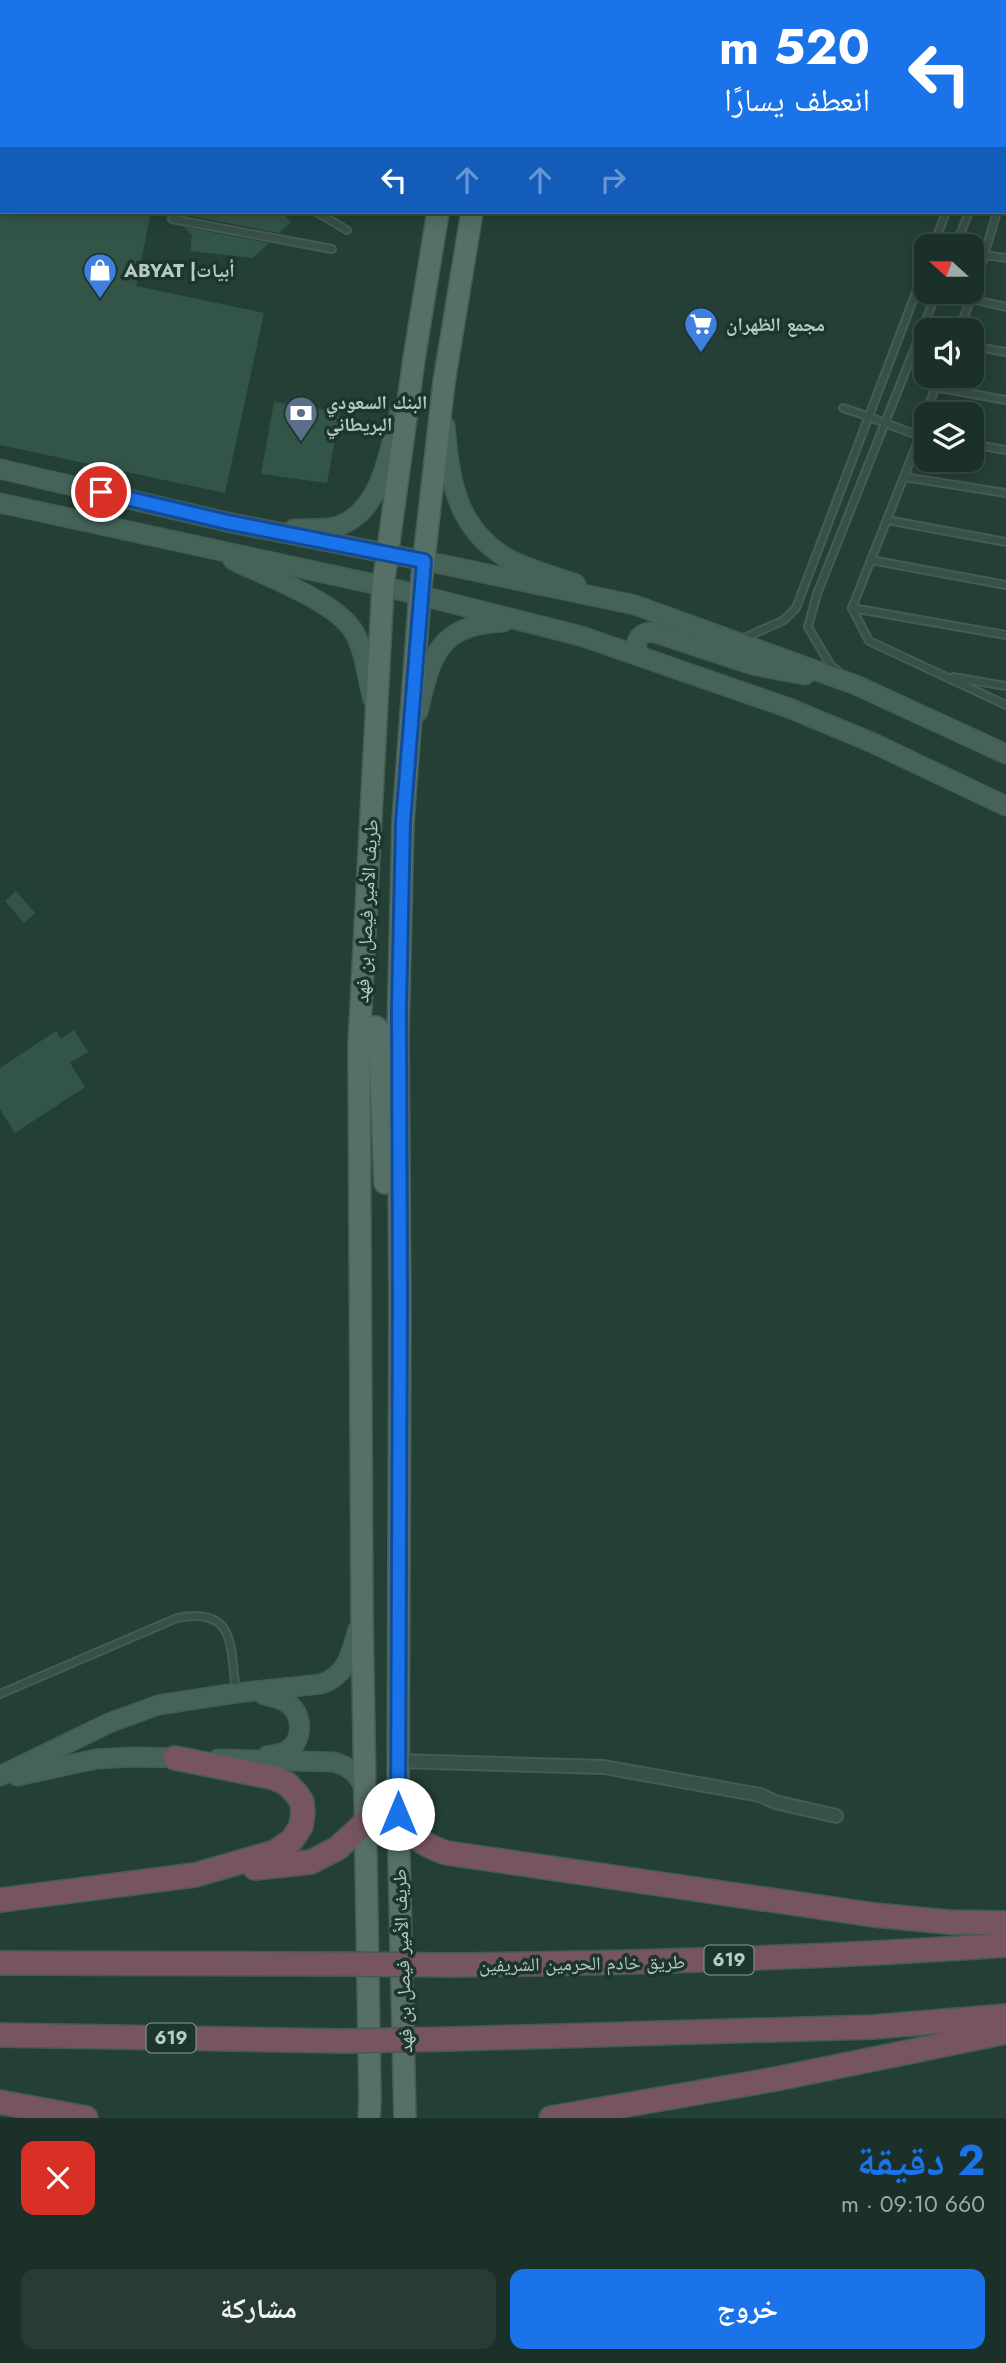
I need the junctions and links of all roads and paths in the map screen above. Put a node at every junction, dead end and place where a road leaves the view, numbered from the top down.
1 (319, 214) edge
2 (438, 214) edge
3 (472, 214) edge
4 (945, 214) edge
5 (968, 214) edge
6 (997, 214) edge
7 (172, 219) dead end
8 (347, 230) dead end
9 (938, 234) edge
10 (960, 234) edge
11 (332, 249) dead end
12 (985, 255) junction
13 (984, 258) edge
14 (1006, 258) edge
15 (914, 298) edge
16 (984, 302) edge
17 (932, 304) edge
18 (1006, 307) edge
19 (984, 348) edge
20 (1006, 352) edge
21 (414, 359) junction
22 (940, 388) edge
23 (1006, 400) edge
24 (442, 403) junction
25 (843, 408) dead end
26 (869, 416) junction
27 (884, 425) junction
28 (914, 433) edge
29 (984, 446) edge
30 (1006, 450) edge
31 (914, 455) edge
32 (0, 469) edge
33 (904, 477) junction
34 (1006, 494) edge
35 (0, 503) edge
36 (887, 520) junction
37 (271, 531) junction
38 (1006, 542) edge
39 (204, 547) junction
40 (387, 554) junction
41 (871, 560) junction
42 (424, 561) junction
43 (1006, 585) edge
44 (383, 586) junction
45 (420, 594) junction
46 (635, 605) junction
47 (852, 608) junction
48 (522, 621) junction
49 (1006, 635) edge
50 (738, 641) junction
51 (642, 657) junction
52 (945, 676) junction
53 (856, 685) junction
54 (1006, 686) edge
55 (1006, 705) edge
56 (376, 716) junction
57 (1006, 754) edge
58 (408, 757) junction
59 (1006, 806) edge
60 (359, 1045) junction
61 (400, 1303) junction
62 (362, 1615) junction
63 (236, 1693) junction
64 (258, 1693) junction
65 (0, 1694) edge
66 (175, 1758) junction
67 (236, 1760) junction
68 (398, 1761) junction
69 (0, 1778) edge
70 (366, 1794) junction
71 (398, 1814) junction
72 (836, 1816) dead end
73 (367, 1821) junction
74 (195, 1875) junction
75 (0, 1900) edge
76 (1006, 1923) edge
77 (1006, 1945) edge
78 (0, 1963) edge
79 (1006, 2016) edge
80 (1006, 2032) edge
81 (0, 2035) edge
82 (0, 2102) edge
83 (86, 2118) edge
84 (369, 2118) edge
85 (405, 2118) edge
86 (551, 2118) edge

1 - 8 lane
2 - 21 main road, طريف الأمير فيصل بن فهد
3 - 24 main road, طريف الأمير فيصل بن فهد
4 - 9 lane
5 - 10 lane
6 - 12 lane
7 - 11 lane
12 - 13 lane
12 - 14 lane
15 - 26 lane
16 - 18 lane
17 - 27 lane
19 - 20 lane
21 - 37 street
21 - 40 main road, طريف الأمير فيصل بن فهد
22 - 23 lane
24 - 42 main road, طريف الأمير فيصل بن فهد
24 - 46 street
25 - 26 lane
26 - 27 lane
26 - 50 lane
27 - 28 lane
27 - 53 lane
29 - 30 lane
31 - 33 lane
32 - 37 street
33 - 34 lane
33 - 36 lane
35 - 39 street
36 - 38 lane
36 - 41 lane
37 - 40 street
39 - 44 street
39 - 56 street
40 - 42 street
40 - 44 main road, طريف الأمير فيصل بن فهد
41 - 43 lane
41 - 47 lane
42 - 45 main road, طريف الأمير فيصل بن فهد
42 - 46 street
44 - 45 street
44 - 56 main road, طريف الأمير فيصل بن فهد
45 - 48 street
45 - 58 main road, طريف الأمير فيصل بن فهد
46 - 50 street
47 - 49 lane
47 - 52 lane
48 - 51 street
48 - 58 street
50 - 53 street
51 - 53 street
51 - 59 street
52 - 54 lane
52 - 55 lane
53 - 57 street
56 - 60 main road, طريف الأمير فيصل بن فهد
58 - 61 main road, طريف الأمير فيصل بن فهد
60 - 61 main road
60 - 62 main road, طريف الأمير فيصل بن فهد
61 - 68 main road, طريف الأمير فيصل بن فهد
62 - 64 street
62 - 70 main road, طريف الأمير فيصل بن فهد
63 - 64 street
63 - 65 lane
63 - 69 street
64 - 67 street
66 - 67 street
66 - 69 street
66 - 74 highway
67 - 70 street
68 - 71 main road, طريف الأمير فيصل بن فهد
68 - 72 street
70 - 73 main road, طريف الأمير فيصل بن فهد
71 - 76 highway
71 - 85 main road, طريف الأمير فيصل بن فهد
73 - 74 highway
73 - 84 main road, طريف الأمير فيصل بن فهد
74 - 75 highway
77 - 78 highway, طريق خادم الحرمين الشريفين / 619, bridge
79 - 81 highway, 619, bridge
80 - 86 highway
82 - 83 highway

